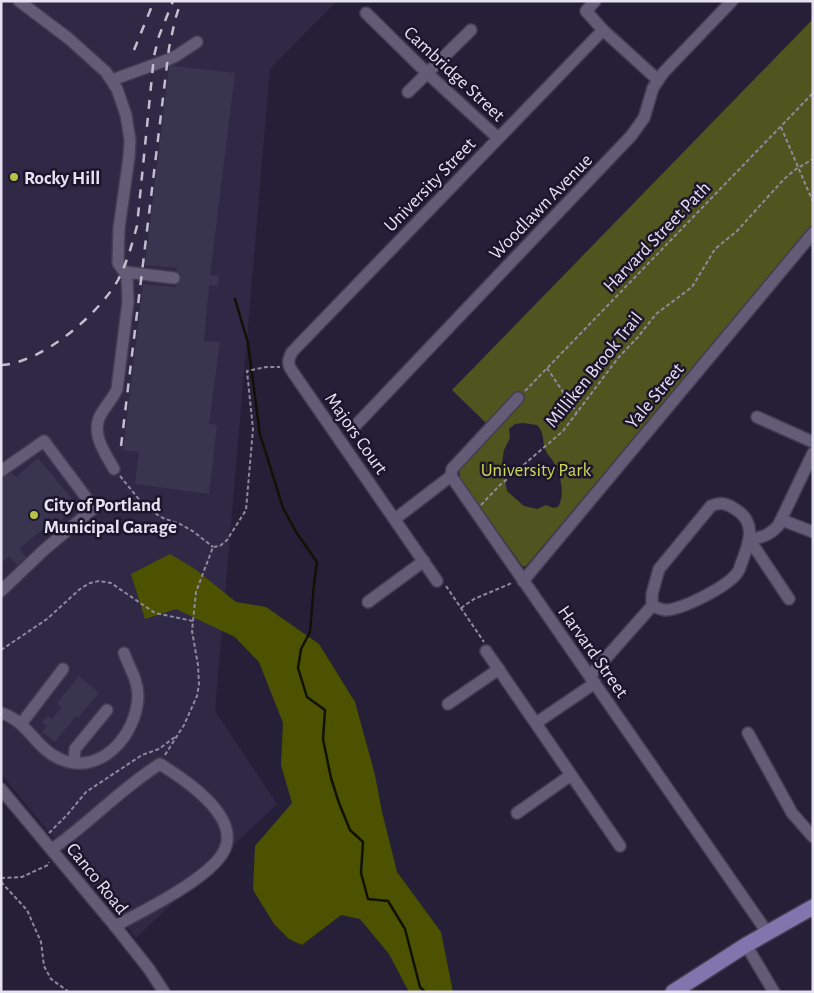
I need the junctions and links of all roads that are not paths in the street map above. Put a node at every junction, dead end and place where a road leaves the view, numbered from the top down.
1 (19, 1) edge
2 (595, 1) edge
3 (732, 1) edge
4 (366, 13) dead end
5 (471, 30) dead end
6 (603, 30) junction
7 (197, 42) dead end
8 (427, 73) junction
9 (112, 80) junction
10 (658, 80) junction
11 (408, 92) dead end
12 (498, 138) junction
13 (813, 233) edge
14 (125, 272) junction
15 (174, 278) dead end
16 (290, 368) joint
17 (518, 398) road end
18 (757, 417) dead end
19 (356, 424) dead end
20 (813, 442) edge
21 (813, 453) edge
22 (114, 469) road end
23 (1, 470) edge
24 (451, 476) junction
25 (395, 519) junction
26 (782, 520) junction
27 (813, 532) edge
28 (749, 539) junction
29 (424, 561) junction
30 (522, 580) junction
31 (437, 581) road end
32 (1, 591) edge
33 (790, 599) dead end
34 (368, 602) dead end
35 (652, 606) junction
36 (486, 651) road end
37 (124, 652) dead end
38 (62, 669) dead end
39 (498, 669) junction
40 (593, 679) junction
41 (448, 704) dead end
42 (107, 710) dead end
43 (1, 713) edge
44 (536, 723) junction
45 (21, 724) junction
46 (748, 733) dead end
47 (74, 762) junction
48 (571, 775) junction
49 (1, 789) edge
50 (517, 813) dead end
51 (813, 837) edge
52 (620, 846) dead end
53 (52, 849) junction
54 (813, 907) edge
55 (115, 926) junction
56 (767, 932) junction
57 (746, 945) junction
58 (164, 992) edge
59 (673, 992) edge
60 (774, 992) edge

1 - 9 street
2 - 6 street
3 - 10 street, Woodlawn Avenue
4 - 8 street, Cambridge Street
5 - 8 street
6 - 10 street
6 - 12 street, University Street
7 - 9 street
8 - 11 street
8 - 12 street, Cambridge Street
9 - 14 street
10 - 19 street, Woodlawn Avenue
12 - 16 street, University Street
13 - 30 street, Yale Street
14 - 15 street
14 - 22 street
16 - 25 street, Majors Court
17 - 24 street
18 - 20 street
21 - 26 street
23 - 32 street
24 - 25 street
24 - 30 street, Harvard Street
25 - 29 street, Majors Court
26 - 27 street
26 - 28 street
28 - 33 street
28 - 35 street
28 - 35 street
29 - 31 street, Majors Court
29 - 34 street
30 - 40 street, Harvard Street
35 - 40 street
36 - 39 street
37 - 47 street
38 - 45 street
39 - 41 street
39 - 44 street
40 - 44 street
40 - 56 street, Harvard Street
42 - 47 street
43 - 45 street
44 - 48 street
45 - 47 street
46 - 51 street
48 - 50 street
48 - 52 street
49 - 53 street, Canco Road
53 - 55 street, Canco Road
53 - 55 street
54 - 56 main road
55 - 58 street, Canco Road
56 - 57 main road
57 - 59 main road
57 - 60 street

